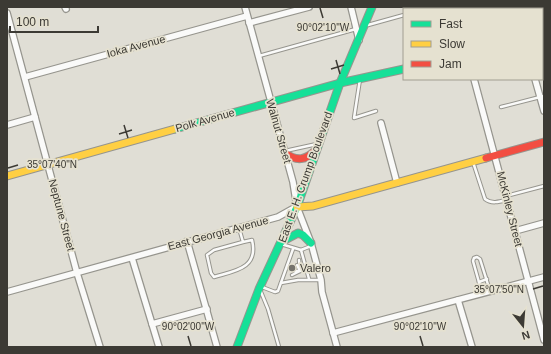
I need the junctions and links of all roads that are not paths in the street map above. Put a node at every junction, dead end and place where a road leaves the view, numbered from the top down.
1 (244, 7) edge
2 (309, 7) edge
3 (351, 7) edge
4 (372, 7) edge
5 (297, 8) edge
6 (7, 13) edge
7 (403, 15) edge
8 (247, 16) junction
9 (249, 23) junction
10 (365, 26) junction
11 (356, 29) junction
12 (359, 40) junction
13 (258, 56) junction
14 (403, 70) edge
15 (25, 77) junction
16 (360, 79) junction
17 (474, 80) edge
18 (535, 80) edge
19 (340, 83) junction
20 (542, 97) edge
21 (270, 102) junction
22 (501, 107) dead end
23 (376, 111) dead end
24 (544, 111) edge
25 (35, 117) junction
26 (381, 123) dead end
27 (7, 125) edge
28 (544, 142) edge
29 (318, 147) junction
30 (285, 152) junction
31 (496, 155) junction
32 (472, 161) junction
33 (48, 164) junction
34 (7, 176) edge
35 (397, 183) junction
36 (544, 186) edge
37 (507, 198) junction
38 (296, 207) junction
39 (544, 223) edge
40 (239, 227) junction
41 (515, 231) junction
42 (187, 241) junction
43 (243, 242) junction
44 (282, 242) junction
45 (311, 245) junction
46 (293, 248) junction
47 (301, 250) junction
48 (132, 258) junction
49 (299, 260) dead end
50 (297, 265) dead end
51 (300, 270) junction
52 (307, 270) junction
53 (294, 271) dead end
54 (77, 273) junction
55 (292, 275) dead end
56 (544, 277) edge
57 (309, 279) junction
58 (487, 279) junction
59 (321, 280) junction
60 (528, 281) junction
61 (479, 282) junction
62 (280, 283) junction
63 (260, 288) junction
64 (7, 292) edge
65 (491, 292) junction
66 (482, 294) junction
67 (458, 300) junction
68 (207, 309) junction
69 (152, 324) junction
70 (333, 334) junction
71 (544, 340) edge
72 (100, 347) edge
73 (159, 347) edge
74 (217, 347) edge
75 (237, 347) edge
76 (278, 347) edge
77 (337, 347) edge
78 (472, 347) edge

1 - 8 street, Walnut Street
2 - 5 street
3 - 11 street
4 - 10 street, East E. H. Crump Boulevard
5 - 9 street
6 - 15 street, Neptune Street
7 - 10 lane
8 - 9 street, Walnut Street
8 - 15 street, Ioka Avenue
9 - 13 street, Walnut Street
10 - 12 street, East E. H. Crump Boulevard
11 - 12 street
11 - 13 lane
12 - 19 street, East E. H. Crump Boulevard
13 - 21 street, Walnut Street
14 - 16 street, Polk Avenue
15 - 25 street, Neptune Street
16 - 19 street, Polk Avenue
16 - 23 lane
17 - 31 street, McKinley Street
18 - 20 street
19 - 21 street, Polk Avenue
19 - 29 street, East E. H. Crump Boulevard
20 - 22 lane
20 - 24 street
21 - 30 street, Walnut Street
21 - 33 street, Polk Avenue
25 - 27 street
25 - 33 street, Neptune Street
26 - 35 street
28 - 31 street, East Georgia Avenue
29 - 30 lane
29 - 30 street
29 - 38 street, East E. H. Crump Boulevard
30 - 38 street, Walnut Street
31 - 32 street, East Georgia Avenue
31 - 37 street, McKinley Street
32 - 35 street, East Georgia Avenue
32 - 37 lane
33 - 34 street, Polk Avenue
33 - 54 street, Neptune Street
35 - 38 street, East Georgia Avenue
36 - 37 lane
37 - 41 street, McKinley Street
38 - 40 street, East Georgia Avenue
38 - 44 street, East E. H. Crump Boulevard
38 - 45 street, Walnut Street
39 - 41 street
40 - 42 street, East Georgia Avenue
40 - 43 lane
41 - 60 street, McKinley Street
42 - 48 street, East Georgia Avenue
42 - 68 street
43 - 43 lane
44 - 45 street
44 - 46 lane
44 - 63 street, East E. H. Crump Boulevard
45 - 47 lane
45 - 59 street, Walnut Street
46 - 47 lane
46 - 62 lane
47 - 52 lane
48 - 54 street, East Georgia Avenue
48 - 69 street
49 - 51 lane
50 - 51 lane
51 - 52 lane
51 - 53 lane
51 - 55 lane
52 - 57 lane
54 - 64 street, East Georgia Avenue
54 - 72 street, Neptune Street
56 - 60 street
57 - 59 lane
57 - 62 lane
58 - 61 lane
58 - 61 lane
58 - 65 lane
59 - 70 street, Walnut Street
60 - 65 street
60 - 71 street, McKinley Street
61 - 66 lane
62 - 63 lane
63 - 75 street, East E. H. Crump Boulevard
63 - 76 lane
65 - 66 street
66 - 67 street
67 - 70 street
67 - 78 street
68 - 69 street
68 - 74 street
69 - 73 street
70 - 77 street, Walnut Street

